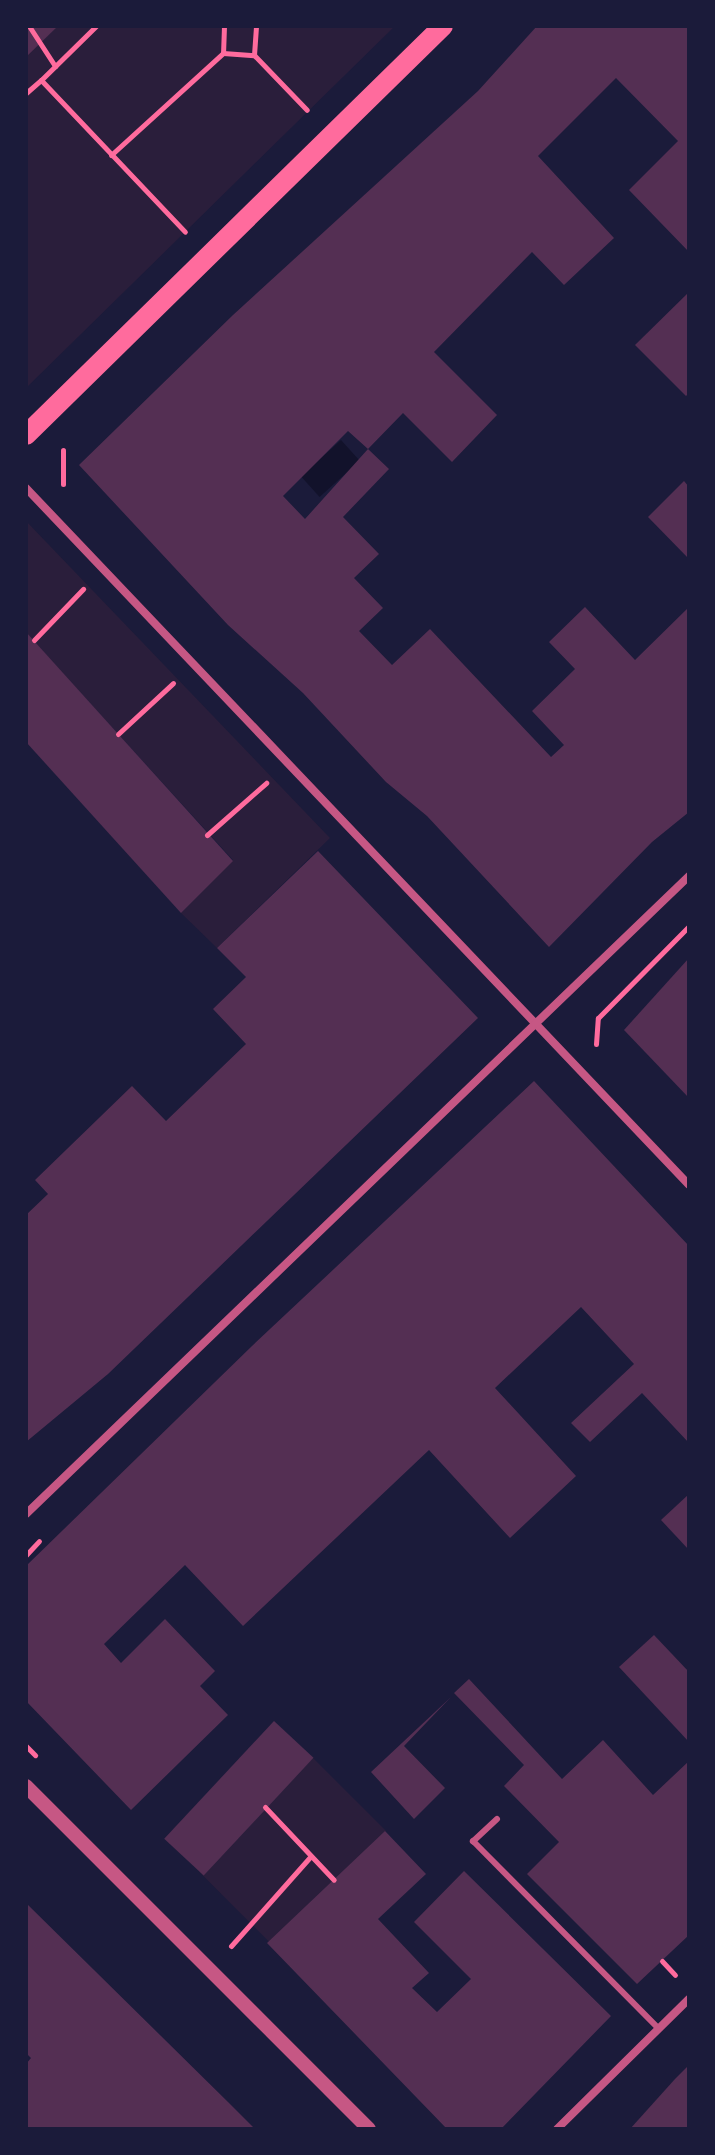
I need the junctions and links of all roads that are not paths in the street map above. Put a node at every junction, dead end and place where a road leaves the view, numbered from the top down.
1 (443, 26) edge
2 (26, 435) edge
3 (26, 488) edge
4 (689, 876) edge
5 (536, 1023) junction
6 (689, 1185) edge
7 (26, 1514) edge
8 (26, 1786) edge
9 (497, 1819) dead end
10 (689, 1999) edge
11 (659, 2029) junction
12 (369, 2129) edge
13 (557, 2129) edge

1 - 2 main road
3 - 5 street
4 - 5 street
5 - 6 street
5 - 7 street
8 - 12 street
9 - 11 lane
10 - 11 street
11 - 13 street

